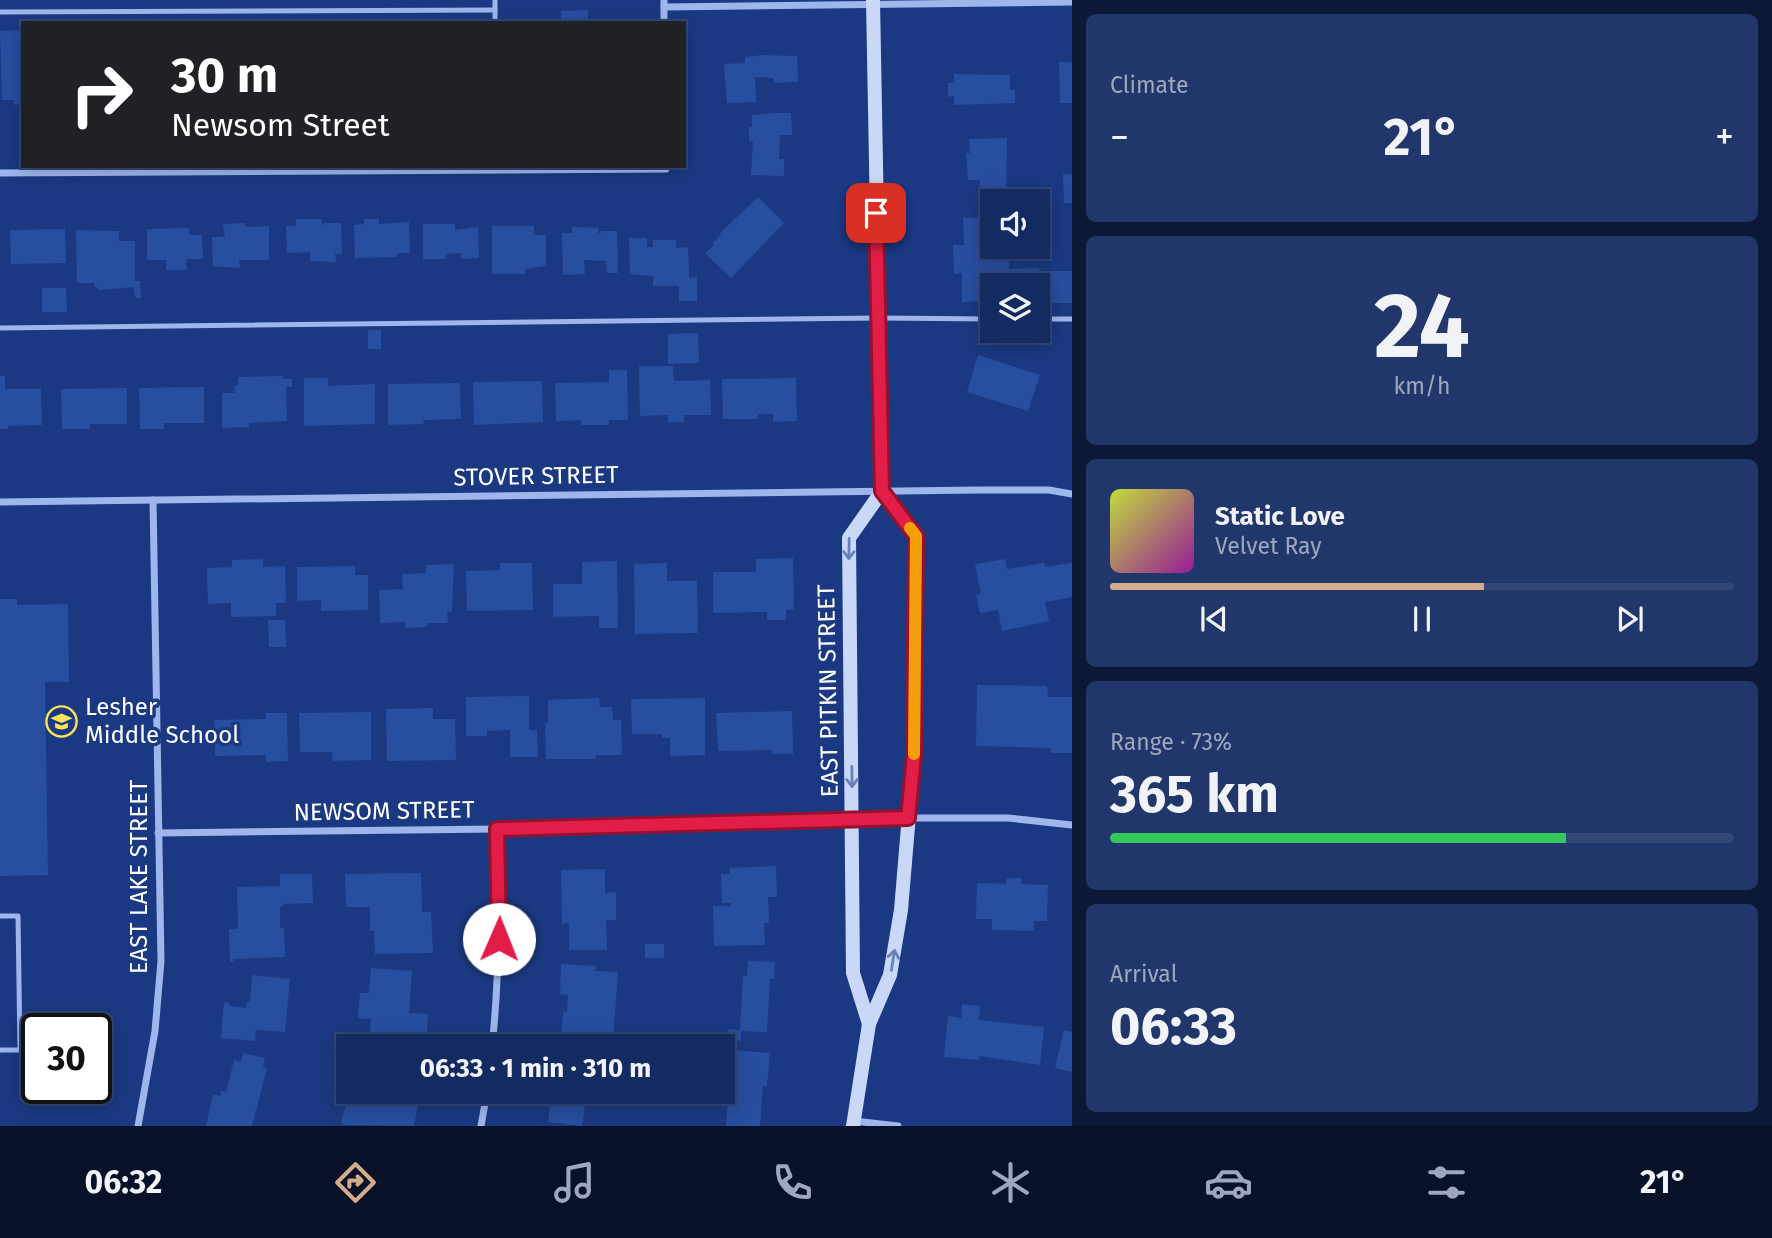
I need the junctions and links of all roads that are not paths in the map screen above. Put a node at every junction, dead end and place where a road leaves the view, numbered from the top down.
1 (495, 0) edge
2 (873, 1) edge
3 (1072, 2) edge
4 (664, 3) edge
5 (495, 10) junction
6 (0, 12) edge
7 (495, 21) edge
8 (664, 21) edge
9 (497, 168) edge
10 (666, 168) edge
11 (0, 173) edge
12 (878, 318) junction
13 (1072, 318) edge
14 (980, 319) edge
15 (1050, 319) edge
16 (0, 328) edge
17 (882, 491) junction
18 (1072, 494) edge
19 (153, 500) junction
20 (0, 502) edge
21 (908, 818) junction
22 (852, 819) junction
23 (1072, 825) edge
24 (497, 829) junction
25 (158, 833) junction
26 (0, 916) edge
27 (869, 1024) junction
28 (493, 1034) edge
29 (0, 1050) edge
30 (485, 1104) edge
31 (854, 1123) edge
32 (138, 1126) edge
33 (481, 1126) edge
34 (898, 1126) edge

1 - 5 lane
2 - 3 street
2 - 4 street
2 - 12 street
4 - 8 street
5 - 6 lane
5 - 7 lane
9 - 10 street
9 - 11 street
12 - 14 lane
12 - 16 lane
12 - 17 street
13 - 15 lane
17 - 18 street, STOVER STREET
17 - 19 street, STOVER STREET
17 - 21 street, EAST PITKIN STREET
17 -> 22 street, EAST PITKIN STREET
19 - 20 street, STOVER STREET
19 - 25 street, EAST LAKE STREET
21 - 22 street, NEWSOM STREET
21 - 23 street, NEWSOM STREET
27 -> 21 street, EAST PITKIN STREET
22 - 24 street, NEWSOM STREET
22 - 27 street, EAST PITKIN STREET
24 - 25 street, NEWSOM STREET
24 - 28 street
25 - 32 street, EAST LAKE STREET
26 - 29 lane
27 - 31 street, EAST PITKIN STREET
30 - 33 street
31 - 34 street

